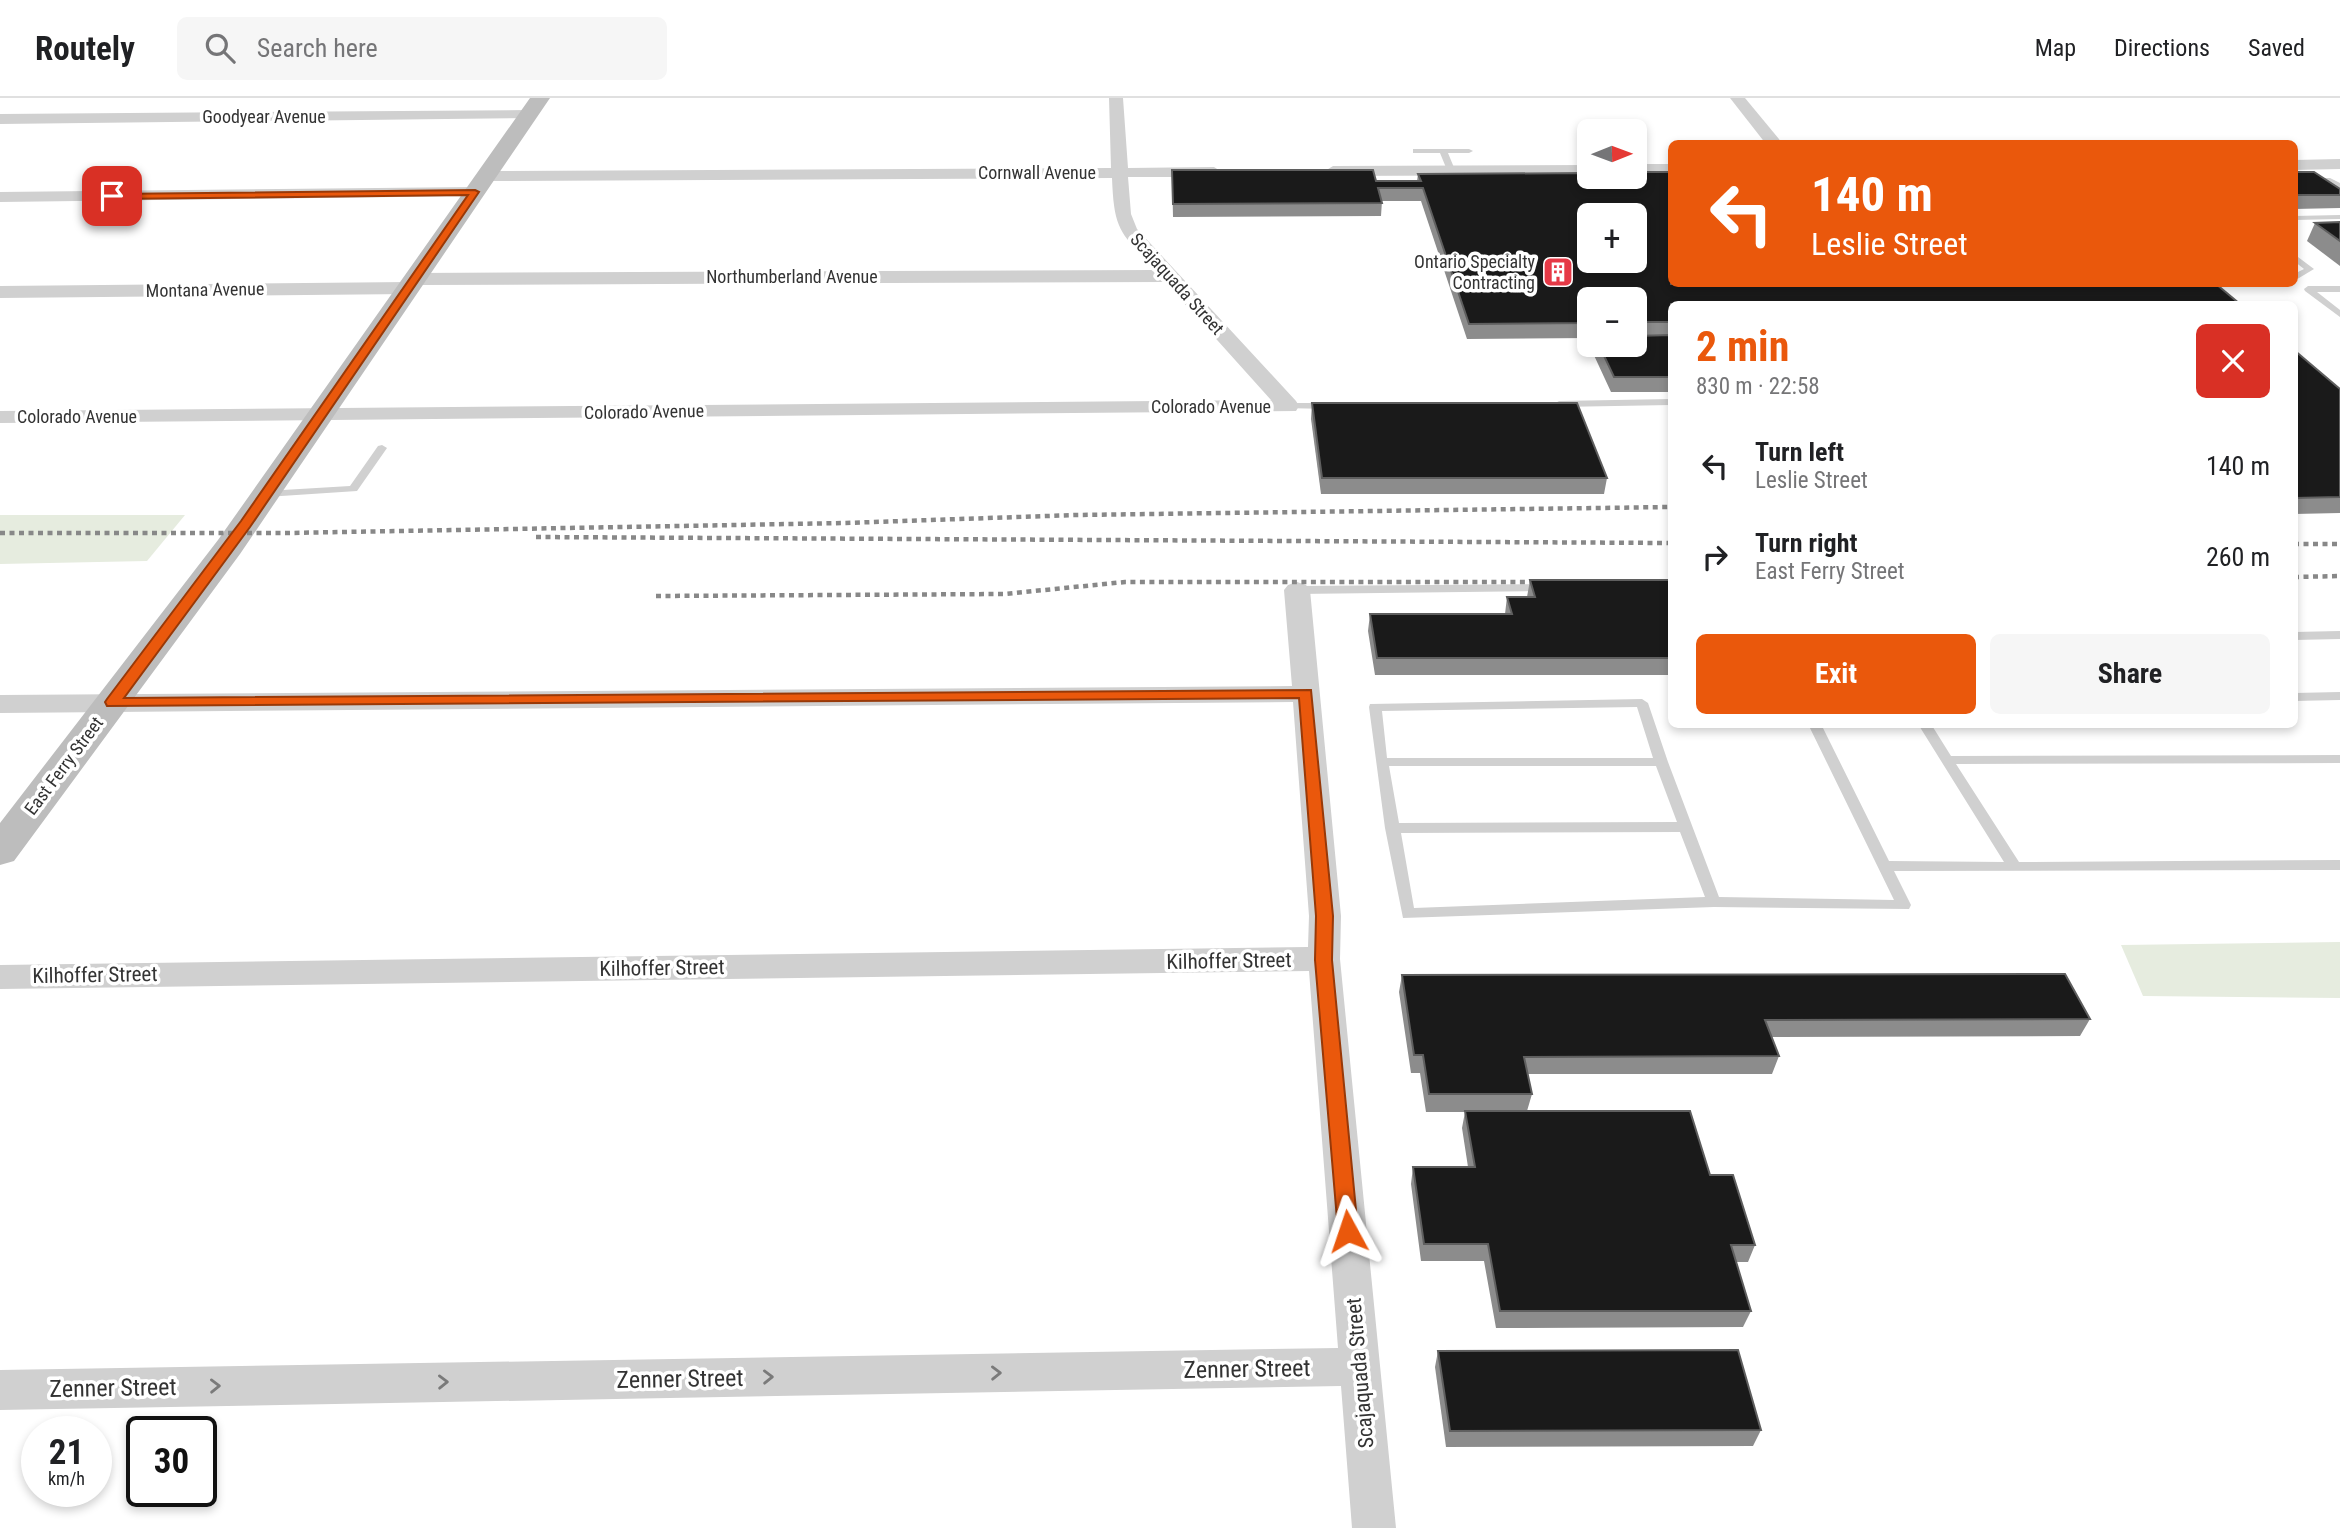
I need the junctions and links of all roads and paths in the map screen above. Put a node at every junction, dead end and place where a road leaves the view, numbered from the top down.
1 (1116, 98) edge
2 (1737, 98) edge
3 (534, 107) edge
4 (0, 119) edge
5 (1772, 140) edge
6 (1416, 151) dead end
7 (1443, 151) junction
8 (1469, 151) dead end
9 (2340, 164) edge
10 (2298, 165) edge
11 (1647, 169) edge
12 (1668, 169) edge
13 (1451, 170) junction
14 (1577, 170) edge
15 (1313, 171) edge
16 (1231, 172) edge
17 (1121, 173) junction
18 (2340, 177) edge
19 (2298, 180) edge
20 (2330, 180) junction
21 (480, 184) junction
22 (2340, 186) edge
23 (0, 197) edge
24 (2340, 217) edge
25 (2298, 218) edge
26 (2298, 260) edge
27 (1168, 276) junction
28 (2298, 276) edge
29 (2298, 281) edge
30 (413, 283) junction
31 (2308, 289) junction
32 (2340, 289) edge
33 (0, 292) edge
34 (2340, 314) edge
35 (1668, 402) edge
36 (1548, 404) edge
37 (1288, 406) junction
38 (1343, 406) edge
39 (322, 416) junction
40 (0, 417) edge
41 (382, 448) dead end
42 (267, 494) junction
43 (1560, 588) edge
44 (1297, 590) joint
45 (2340, 635) edge
46 (2298, 636) edge
47 (1306, 694) junction
48 (2298, 696) edge
49 (2340, 696) edge
50 (113, 702) junction
51 (0, 704) edge
52 (1816, 728) edge
53 (1926, 728) edge
54 (2340, 759) edge
55 (1945, 760) junction
56 (1381, 762) junction
57 (1661, 762) junction
58 (1686, 827) junction
59 (1392, 828) junction
60 (0, 851) edge
61 (2340, 865) edge
62 (1883, 866) junction
63 (2015, 867) junction
64 (1714, 902) junction
65 (1324, 960) junction
66 (0, 976) edge
67 (1360, 1367) junction
68 (0, 1390) edge
69 (1374, 1528) edge

1 - 17 street, Scajaquada Street
2 - 5 street
3 - 4 street, Goodyear Avenue
3 - 21 street, East Ferry Street
6 - 7 lane
7 - 8 lane
7 - 13 lane
9 - 10 street
11 - 12 street
13 - 14 street
13 - 15 street
16 - 17 street, Cornwall Avenue
17 - 21 street, Cornwall Avenue
17 - 27 street, Scajaquada Street
18 - 20 lane
19 - 20 lane
20 - 22 lane
21 - 23 street, Cornwall Avenue
21 - 30 street, East Ferry Street
24 - 25 lane
26 - 28 lane
27 - 30 street, Northumberland Avenue
27 - 37 street, Scajaquada Street
29 - 31 lane
30 - 33 street, Montana Avenue
30 - 39 street, East Ferry Street
31 - 32 lane
31 - 34 lane
35 - 36 lane
37 - 38 lane
37 - 39 street, Colorado Avenue
39 - 40 street, Colorado Avenue
39 - 42 street, East Ferry Street
41 - 42 lane
42 - 50 street, East Ferry Street
43 - 44 lane
44 - 47 street, Scajaquada Street
45 - 46 lane
47 - 50 street
47 - 65 street, Scajaquada Street
48 - 49 lane
50 - 51 street
50 - 60 street, East Ferry Street
52 - 62 lane
53 - 55 lane
54 - 55 lane
55 - 63 lane
56 - 57 lane
56 - 57 lane
56 - 59 lane
57 - 58 lane
58 - 59 lane
58 - 64 lane
59 - 64 lane
61 - 63 lane
62 - 63 lane
62 - 64 lane
65 - 66 street, Kilhoffer Street
65 - 67 street, Scajaquada Street
68 -> 67 street, Zenner Street
67 - 69 street, Scajaquada Street

